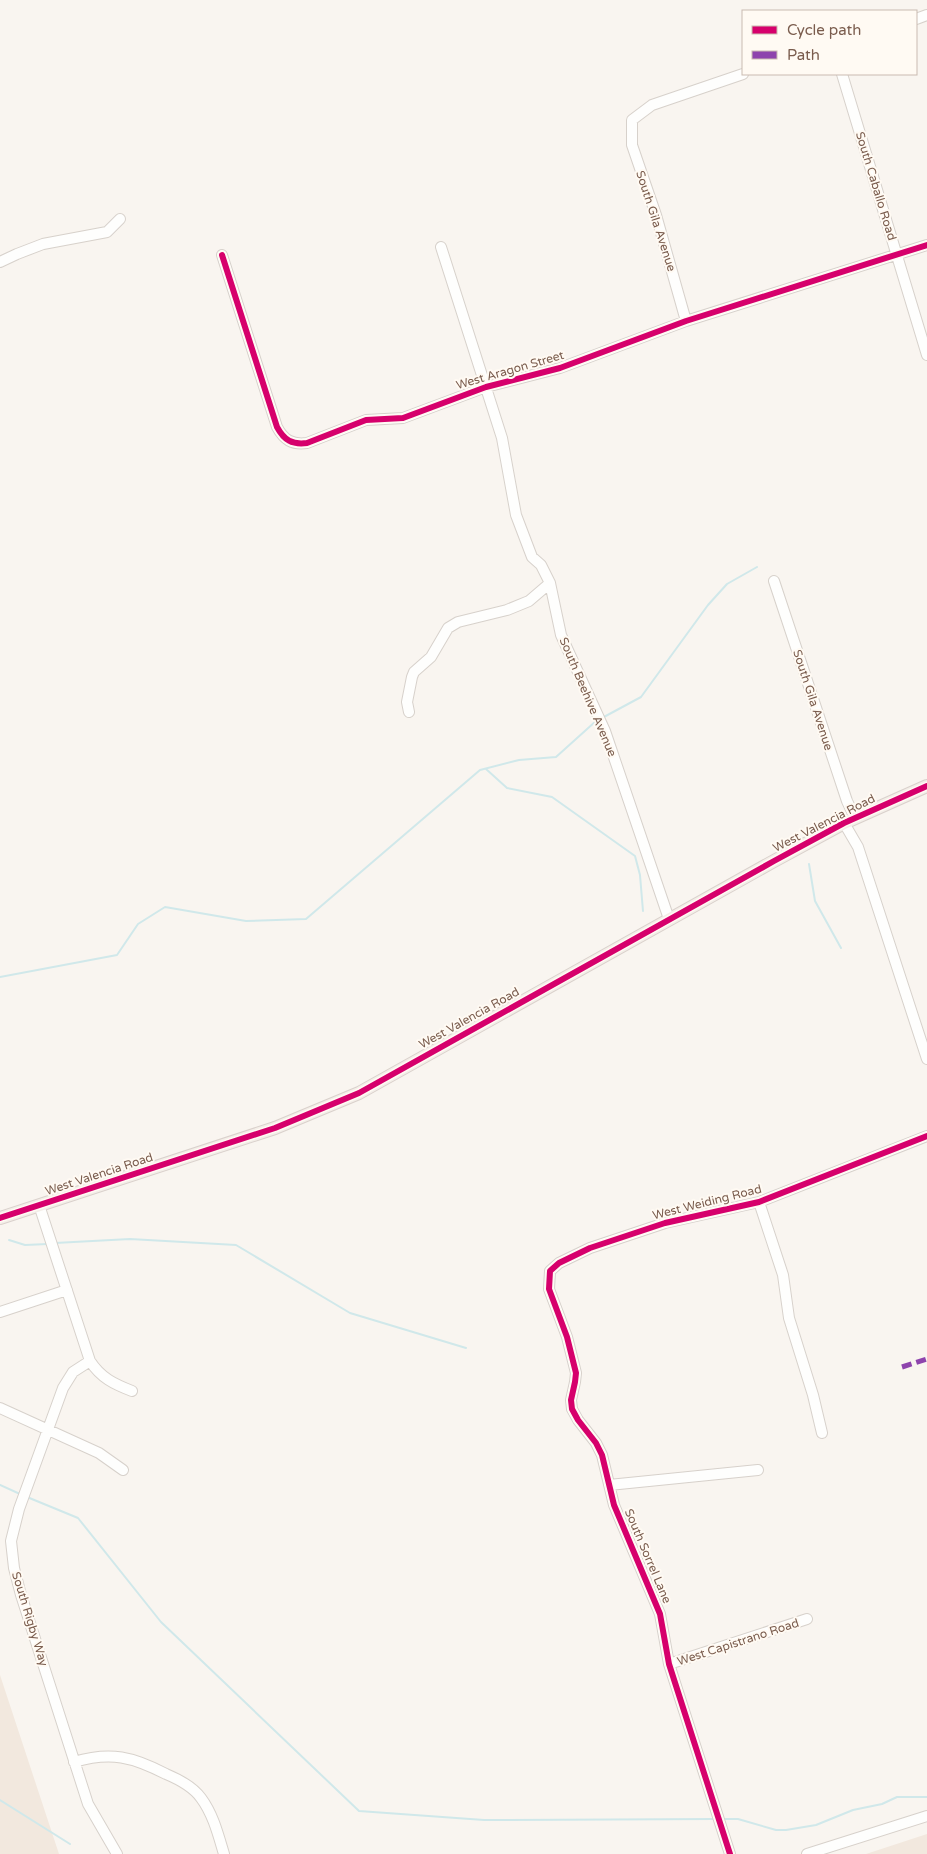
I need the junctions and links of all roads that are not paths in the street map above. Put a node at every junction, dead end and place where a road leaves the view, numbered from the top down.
1 (742, 74) edge
2 (842, 75) edge
3 (120, 219) dead end
4 (927, 244) edge
5 (441, 248) dead end
6 (897, 254) junction
7 (222, 255) dead end
8 (0, 262) edge
9 (686, 321) junction
10 (927, 355) edge
11 (486, 387) junction
12 (774, 581) dead end
13 (550, 583) junction
14 (409, 712) dead end
15 (927, 786) edge
16 (849, 821) junction
17 (668, 919) junction
18 (927, 1059) edge
19 (927, 1136) edge
20 (759, 1202) junction
21 (39, 1205) junction
22 (0, 1218) edge
23 (550, 1271) joint
24 (67, 1290) junction
25 (0, 1312) edge
26 (90, 1361) junction
27 (132, 1391) dead end
28 (0, 1408) edge
29 (48, 1431) junction
30 (822, 1433) dead end
31 (123, 1470) dead end
32 (758, 1470) dead end
33 (610, 1484) junction
34 (808, 1619) dead end
35 (669, 1664) junction
36 (74, 1762) junction
37 (927, 1816) edge
38 (117, 1854) edge
39 (224, 1854) edge
40 (730, 1854) edge
41 (807, 1854) edge

1 - 9 street, South Gila Avenue
2 - 6 street, South Caballo Road
3 - 8 street
4 - 6 street, West Aragon Street
5 - 11 street, South Beehive Avenue
6 - 9 street, West Aragon Street
6 - 10 street, South Caballo Road
7 - 11 street, West Aragon Street
9 - 11 street, West Aragon Street
11 - 13 street, South Beehive Avenue
12 - 16 street, South Gila Avenue
13 - 14 street
13 - 17 street, South Beehive Avenue
15 - 16 main road, West Valencia Road
16 - 17 main road, West Valencia Road
16 - 18 street, South Gila Avenue
17 - 21 main road, West Valencia Road
19 - 20 street, West Weiding Road
20 - 23 street, West Weiding Road
20 - 30 street
21 - 22 main road, West Valencia Road
21 - 24 street
23 - 33 street, South Sorrel Lane
24 - 25 street
24 - 26 street
26 - 27 street
26 - 29 street, South Rigby Way
28 - 29 street
29 - 31 street
29 - 36 street, South Rigby Way
32 - 33 street
33 - 35 street, South Sorrel Lane
34 - 35 street, West Capistrano Road
35 - 40 street, South Sorrel Lane
36 - 38 street, South Rigby Way
36 - 39 street
37 - 41 street

